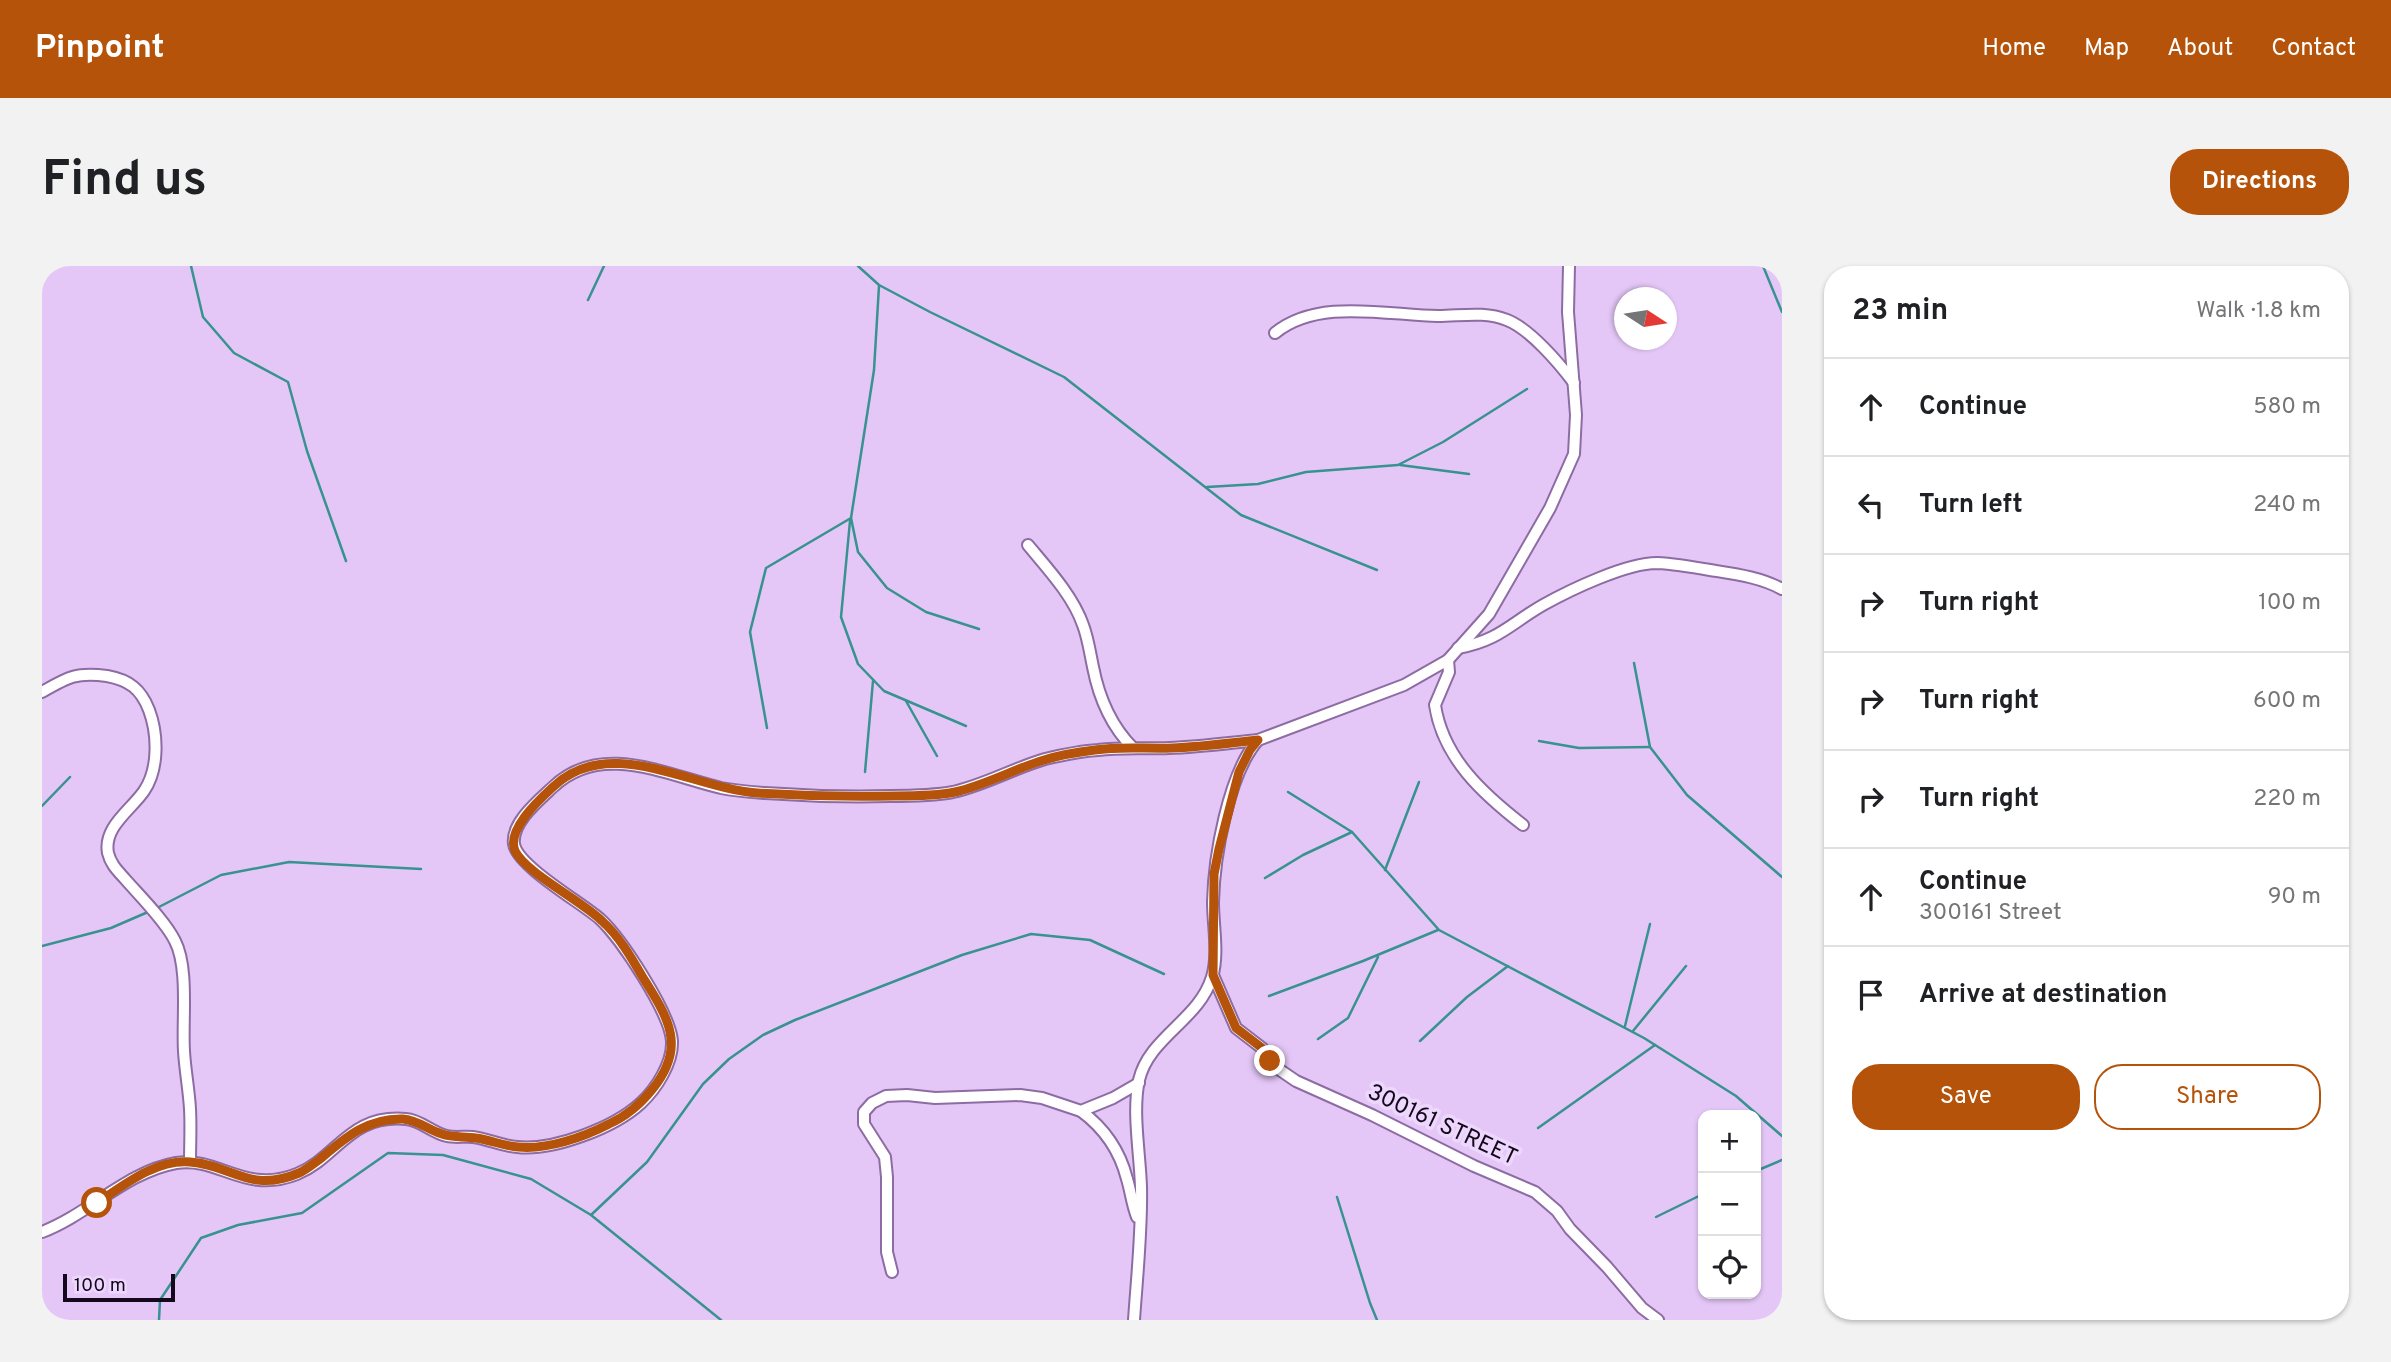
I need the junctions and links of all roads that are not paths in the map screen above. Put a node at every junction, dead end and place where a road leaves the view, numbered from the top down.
1 (1569, 266) edge
2 (1275, 333) dead end
3 (1574, 383) junction
4 (1028, 545) dead end
5 (1782, 589) edge
6 (1458, 649) junction
7 (1448, 660) junction
8 (42, 692) edge
9 (1258, 740) junction
10 (1133, 748) junction
11 (1523, 825) dead end
12 (1213, 975) junction
13 (1139, 1083) junction
14 (1082, 1111) junction
15 (190, 1162) junction
16 (1139, 1222) junction
17 (42, 1232) edge
18 (892, 1272) dead end
19 (1134, 1320) edge
20 (1658, 1320) edge

1 - 3 street
2 - 3 street
3 - 6 street
4 - 10 street
5 - 6 street
6 - 7 street
7 - 9 street
7 - 11 street
8 - 15 street
9 - 10 street
9 - 12 street
10 - 15 street
12 - 13 street
12 - 20 street, 300161 STREET
13 - 14 street
13 - 16 street
14 - 16 street
14 - 18 street
15 - 17 street
16 - 19 street

